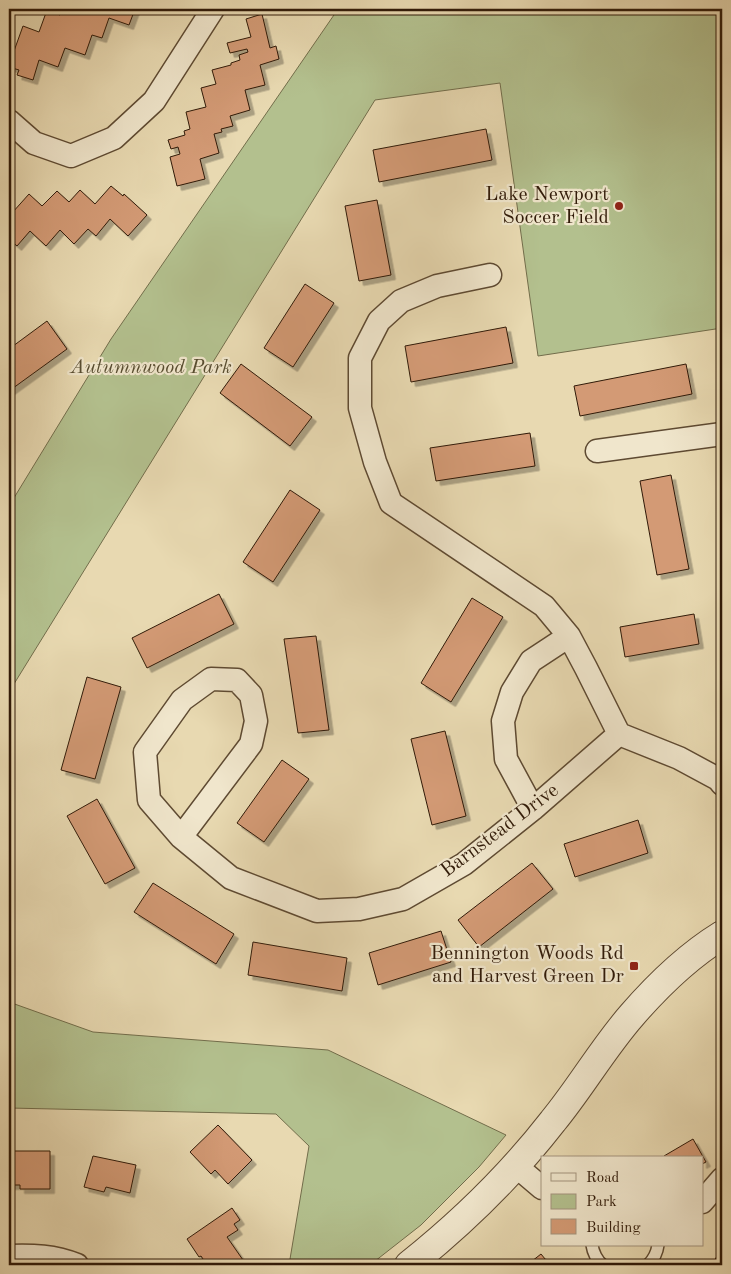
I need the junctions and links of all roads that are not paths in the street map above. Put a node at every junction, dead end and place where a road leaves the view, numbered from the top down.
1 (212, 9) edge
2 (9, 121) edge
3 (490, 275) dead end
4 (722, 437) edge
5 (597, 451) dead end
6 (569, 636) junction
7 (619, 734) junction
8 (721, 779) edge
9 (534, 809) junction
10 (181, 837) junction
11 (722, 935) edge
12 (516, 1166) junction
13 (722, 1179) edge
14 (541, 1187) edge
15 (704, 1200) edge
16 (592, 1246) edge
17 (658, 1246) edge
18 (9, 1256) edge
19 (77, 1265) edge
20 (409, 1265) edge
21 (603, 1265) edge
22 (648, 1265) edge

1 - 2 street
3 - 6 street
4 - 5 street
6 - 7 street
6 - 9 street
7 - 8 street
7 - 9 street, Barnstead Drive
9 - 10 street, Barnstead Drive
10 - 10 street, Barnstead Drive
11 - 12 street
12 - 14 street
12 - 20 street
13 - 15 street
16 - 21 lane
17 - 22 lane
18 - 19 street

